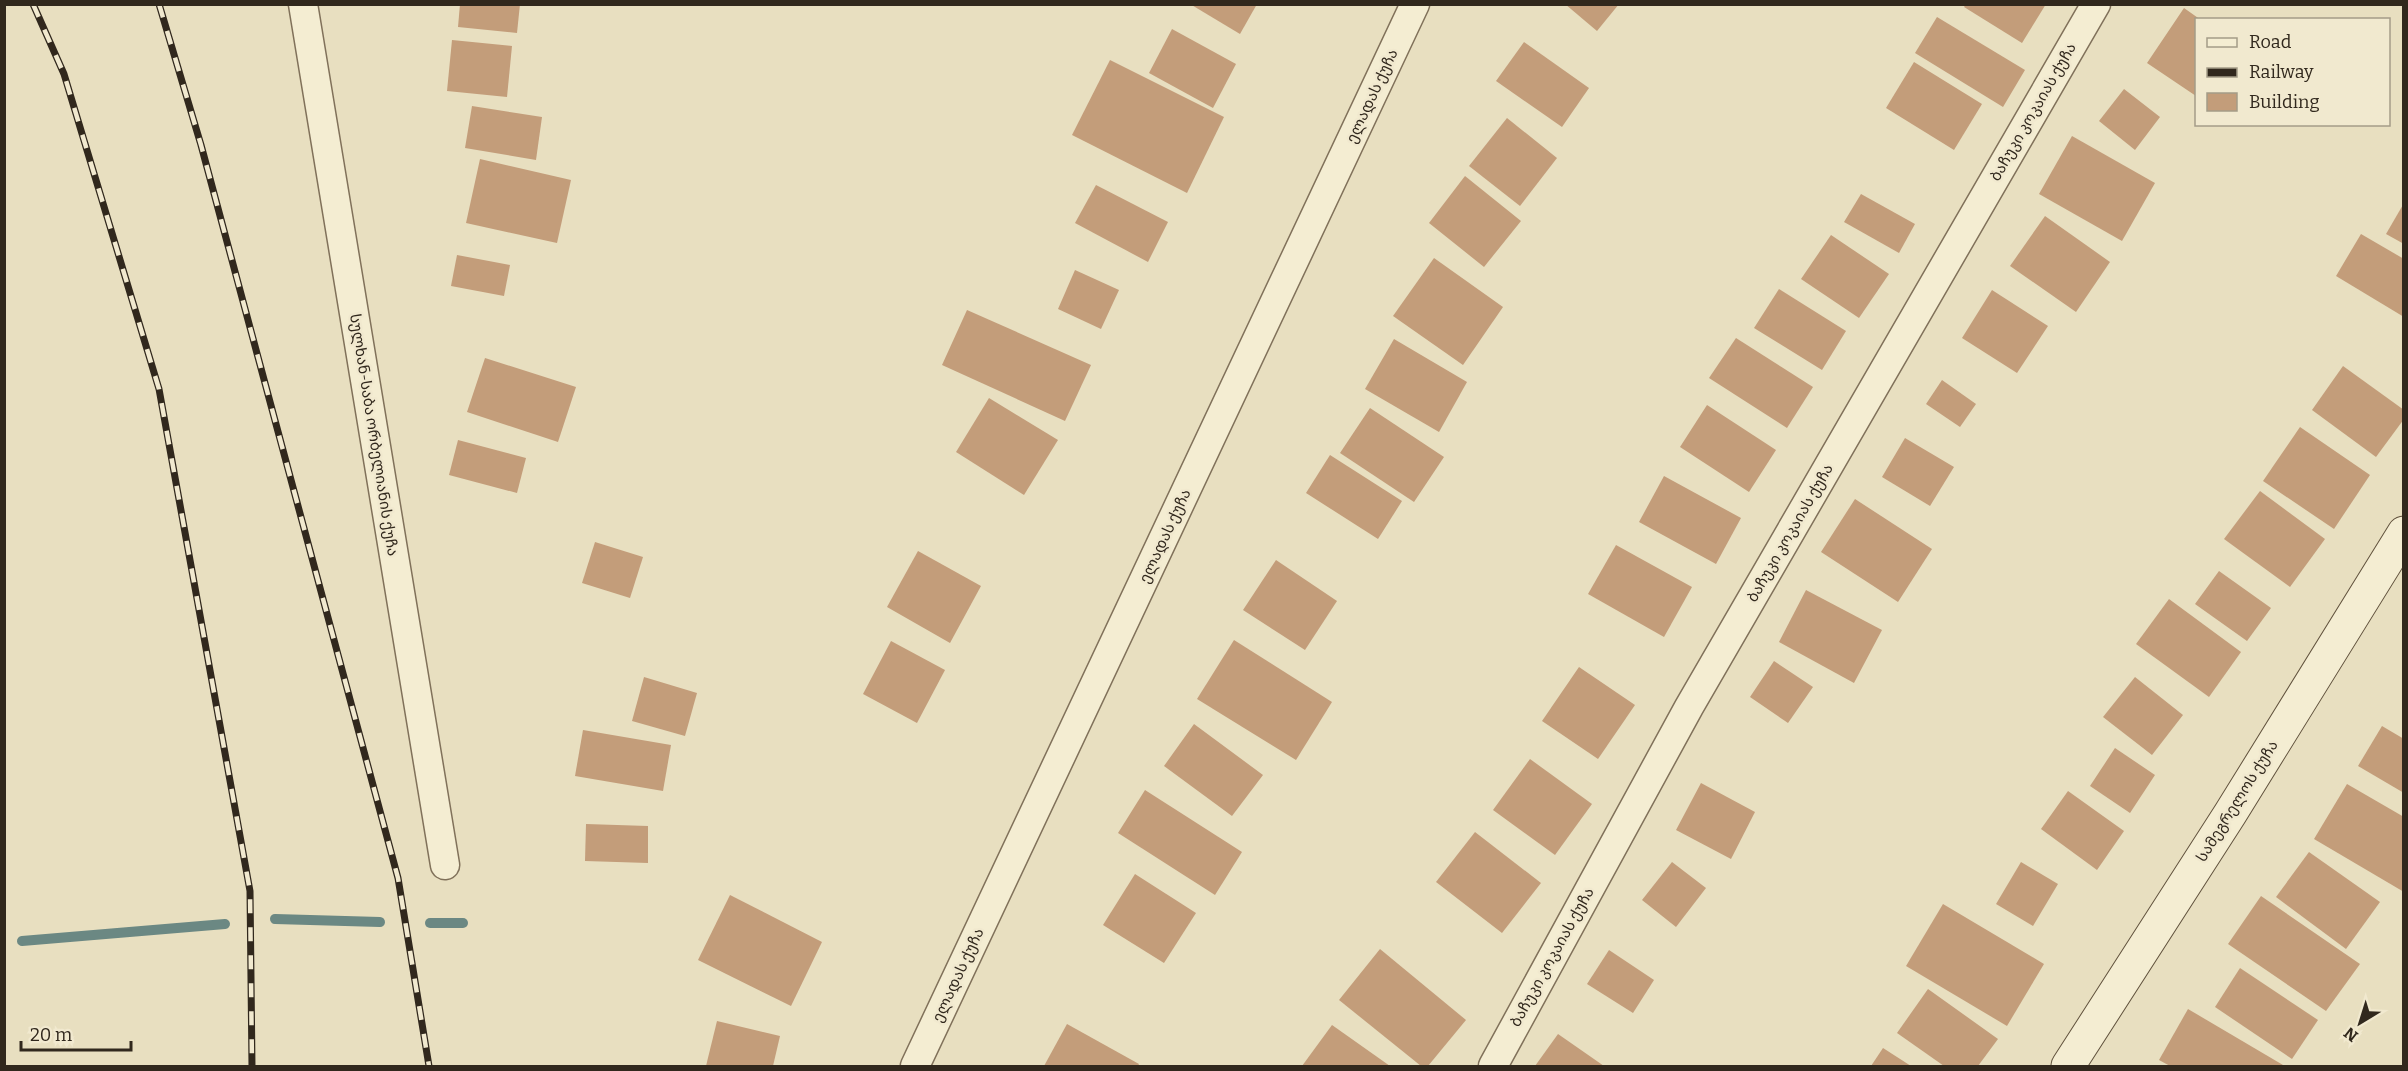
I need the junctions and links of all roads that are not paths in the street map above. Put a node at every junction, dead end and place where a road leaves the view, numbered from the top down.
1 (303, 4) edge
2 (1415, 4) edge
3 (2096, 4) edge
4 (2403, 533) edge
5 (445, 865) dead end
6 (915, 1066) edge
7 (1493, 1066) edge
8 (2068, 1066) edge

1 - 5 street, სულხან-საბა ორბელიანის ქუჩა
2 - 6 street, ელადას ქუჩა
3 - 7 street, ბაჩუკი კოკაიას ქუჩა
4 - 8 main road, სამეგრელოს ქუჩა

